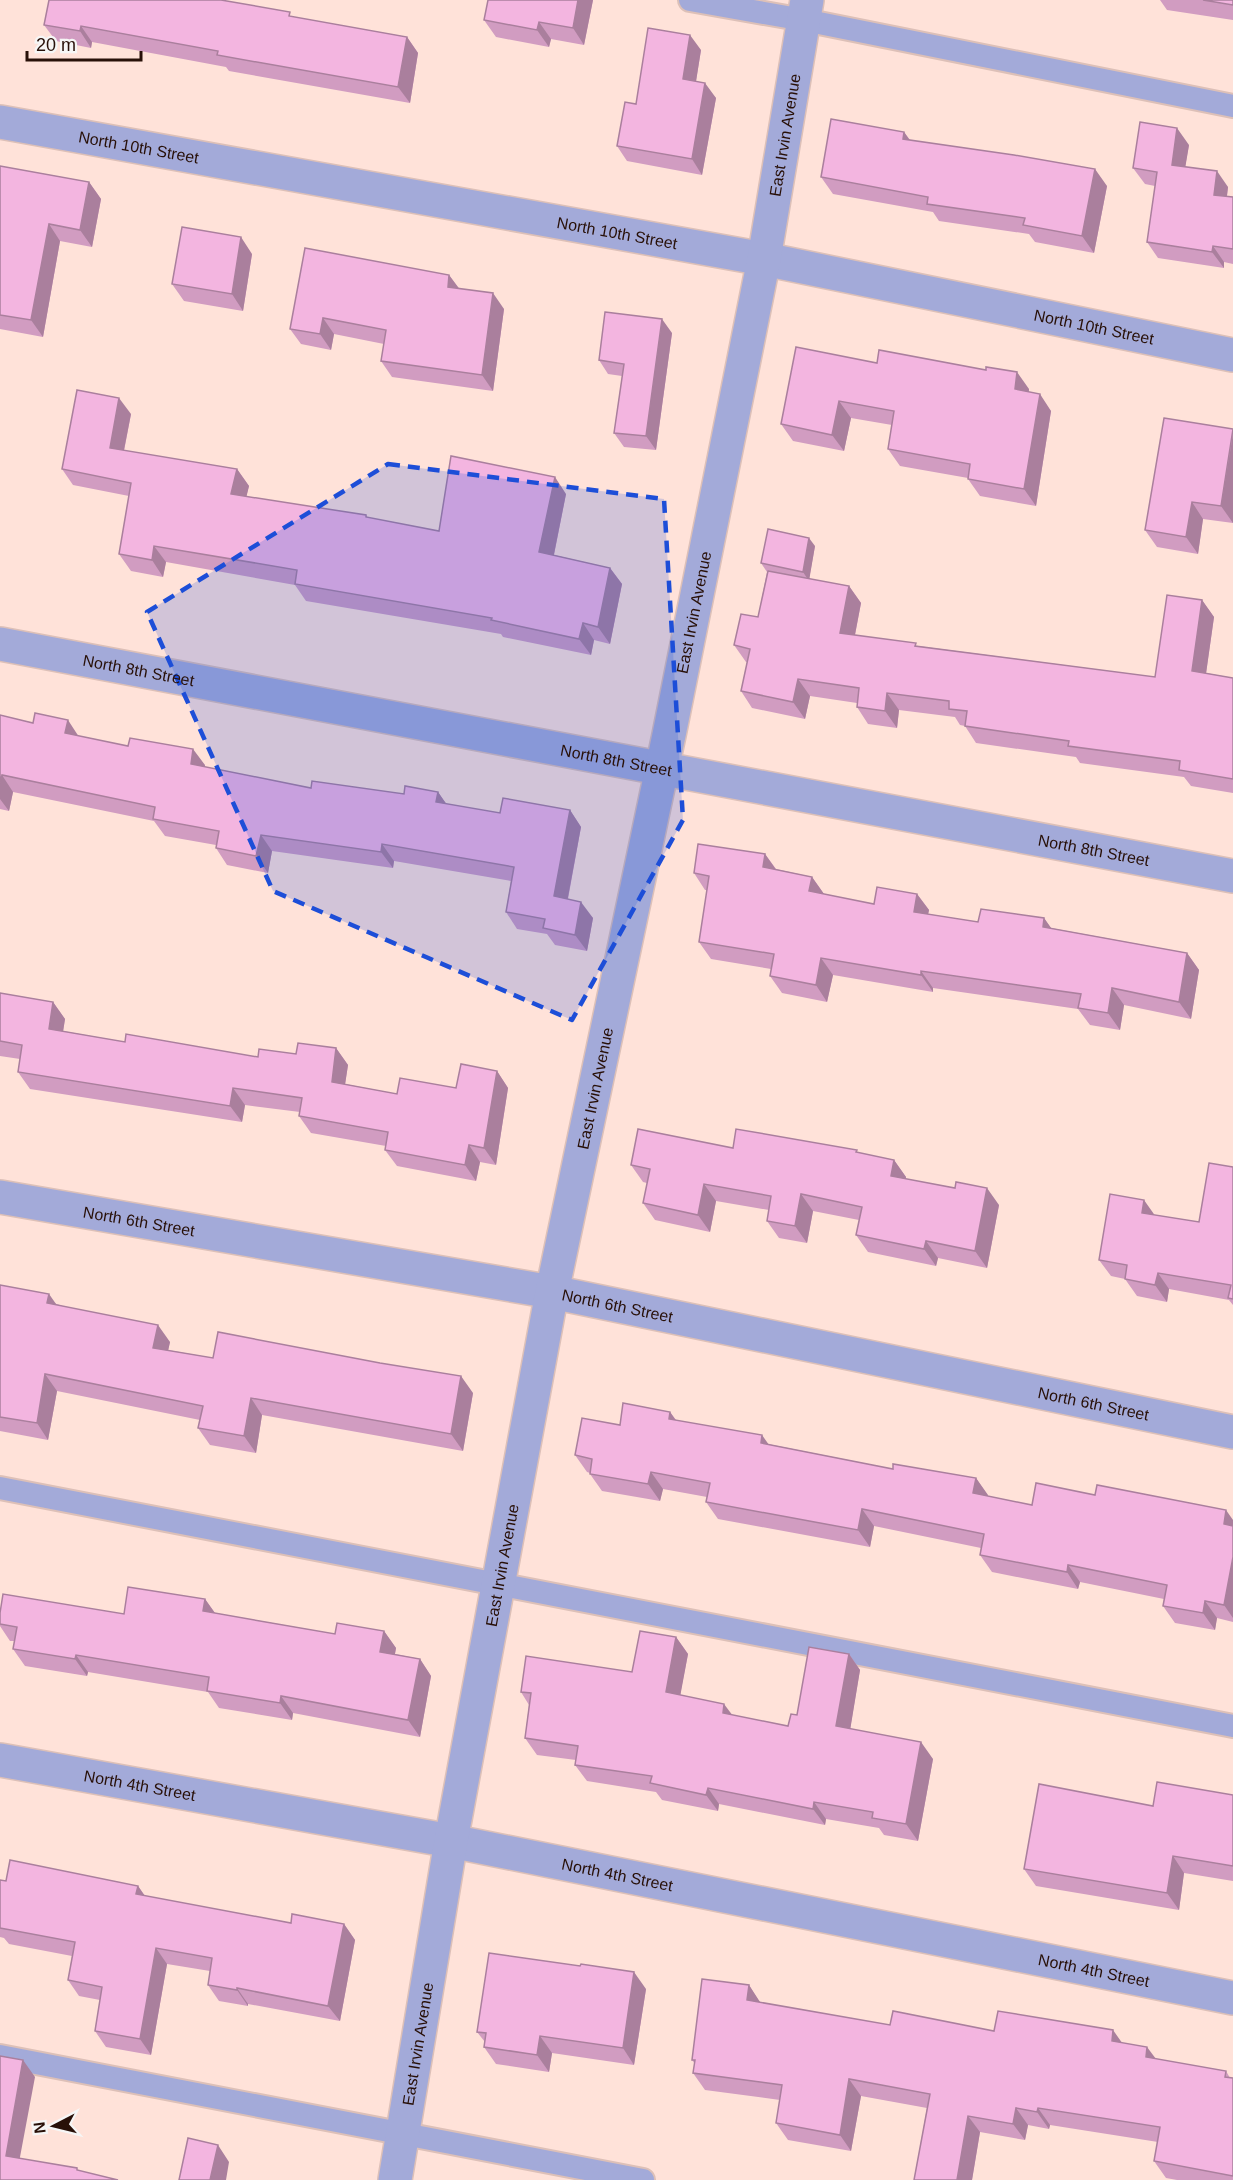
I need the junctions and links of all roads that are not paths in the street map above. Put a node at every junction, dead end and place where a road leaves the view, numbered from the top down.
1 (690, 0) edge
2 (805, 10) edge
3 (1233, 106) edge
4 (0, 122) edge
5 (764, 259) junction
6 (1233, 355) edge
7 (0, 644) edge
8 (662, 767) junction
9 (1233, 876) edge
10 (0, 1197) edge
11 (552, 1293) junction
12 (1233, 1432) edge
13 (0, 1488) edge
14 (498, 1584) junction
15 (1233, 1726) edge
16 (0, 1760) edge
17 (451, 1841) junction
18 (1233, 1998) edge
19 (0, 2056) edge
20 (402, 2135) junction
21 (395, 2180) edge
22 (644, 2180) edge

1 - 2 lane
2 - 3 lane
2 - 5 street, East Irvin Avenue
4 - 5 street, North 10th Street
5 - 6 street, North 10th Street
5 - 8 street, East Irvin Avenue
7 - 8 street, North 8th Street
8 - 9 street, North 8th Street
8 - 11 street, East Irvin Avenue
10 - 11 street, North 6th Street
11 - 12 street, North 6th Street
11 - 14 street, East Irvin Avenue
13 - 14 lane
14 - 15 lane
14 - 17 street, East Irvin Avenue
16 - 17 street, North 4th Street
17 - 18 street, North 4th Street
17 - 20 street, East Irvin Avenue
19 - 20 lane
20 - 21 street, East Irvin Avenue
20 - 22 lane

